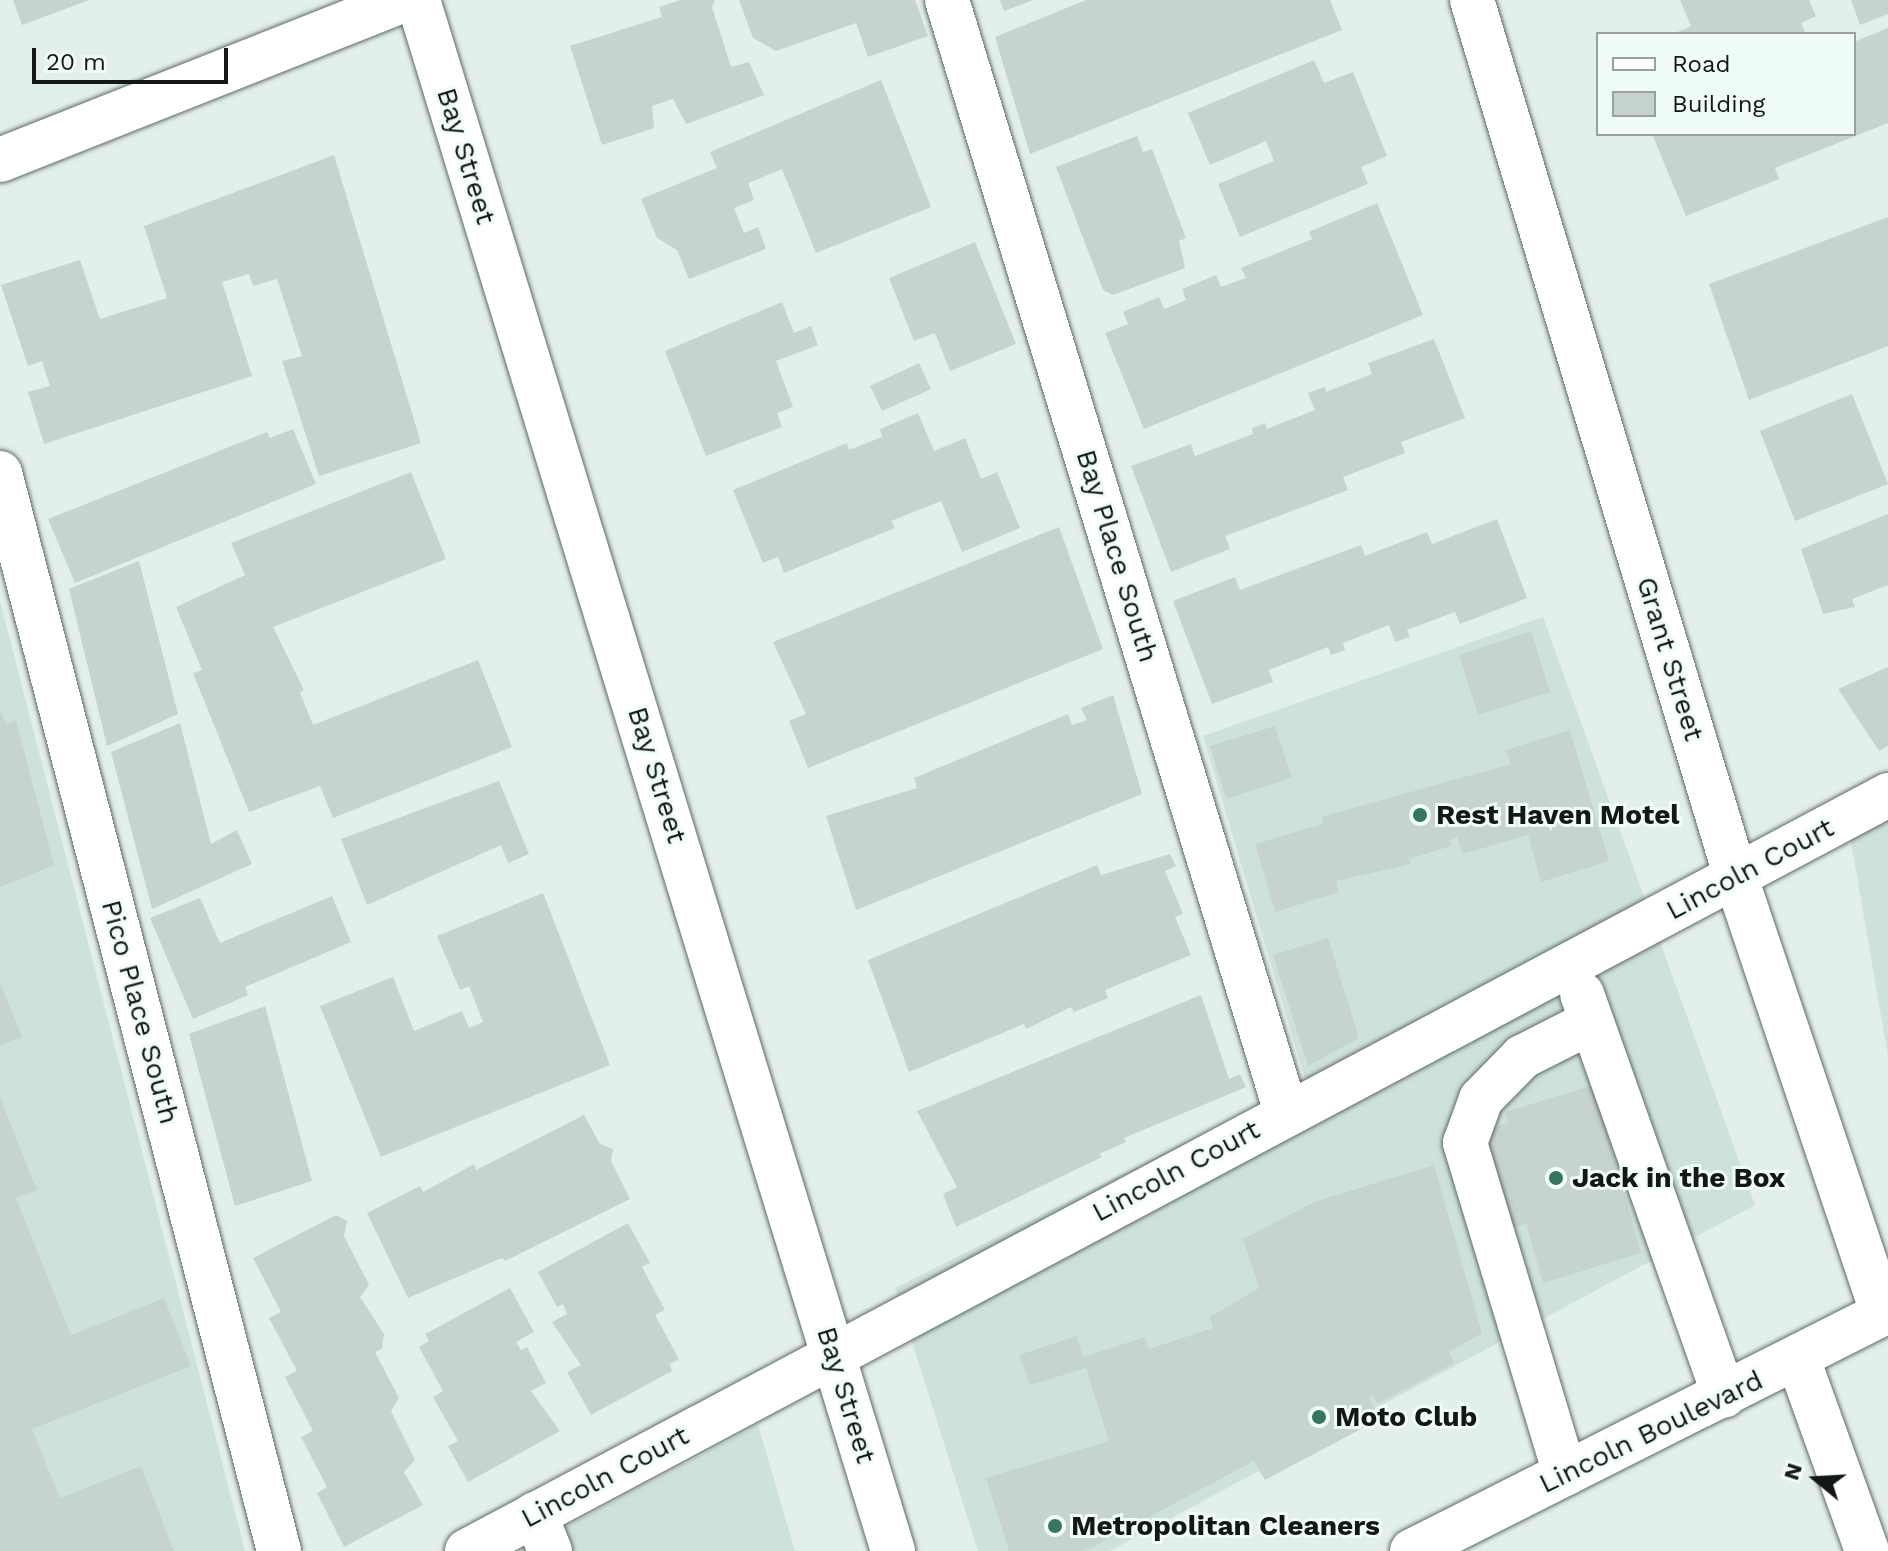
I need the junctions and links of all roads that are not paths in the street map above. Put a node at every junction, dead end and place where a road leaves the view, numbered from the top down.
1 (405, 0) edge
2 (418, 0) edge
3 (947, 0) edge
4 (1472, 0) edge
5 (0, 160) edge
6 (0, 473) edge
7 (1888, 795) edge
8 (1736, 878) junction
9 (1571, 964) junction
10 (1591, 1022) junction
11 (1286, 1112) junction
12 (1885, 1313) edge
13 (834, 1354) junction
14 (1798, 1359) junction
15 (1724, 1396) junction
16 (1565, 1474) junction
17 (542, 1533) edge
18 (279, 1551) edge
19 (467, 1551) edge
20 (893, 1551) edge
21 (1412, 1551) edge
22 (1867, 1551) edge

1 - 5 main road
2 - 13 main road, Bay Street
3 - 11 main road, Bay Place South
4 - 8 main road, Grant Street
6 - 18 main road, Pico Place South
7 - 8 main road, Lincoln Court
8 - 9 main road, Lincoln Court
8 - 12 main road, Grant Street
9 - 10 main road
9 - 11 main road, Lincoln Court
10 - 15 main road
10 - 16 main road
11 - 13 main road, Lincoln Court
12 - 14 main road, Lincoln Boulevard
13 - 17 main road, Lincoln Court
13 - 20 main road, Bay Street
14 - 15 main road, Lincoln Boulevard
14 - 22 main road
15 - 16 main road, Lincoln Boulevard
16 - 21 main road, Lincoln Boulevard
17 - 19 main road, Lincoln Court

